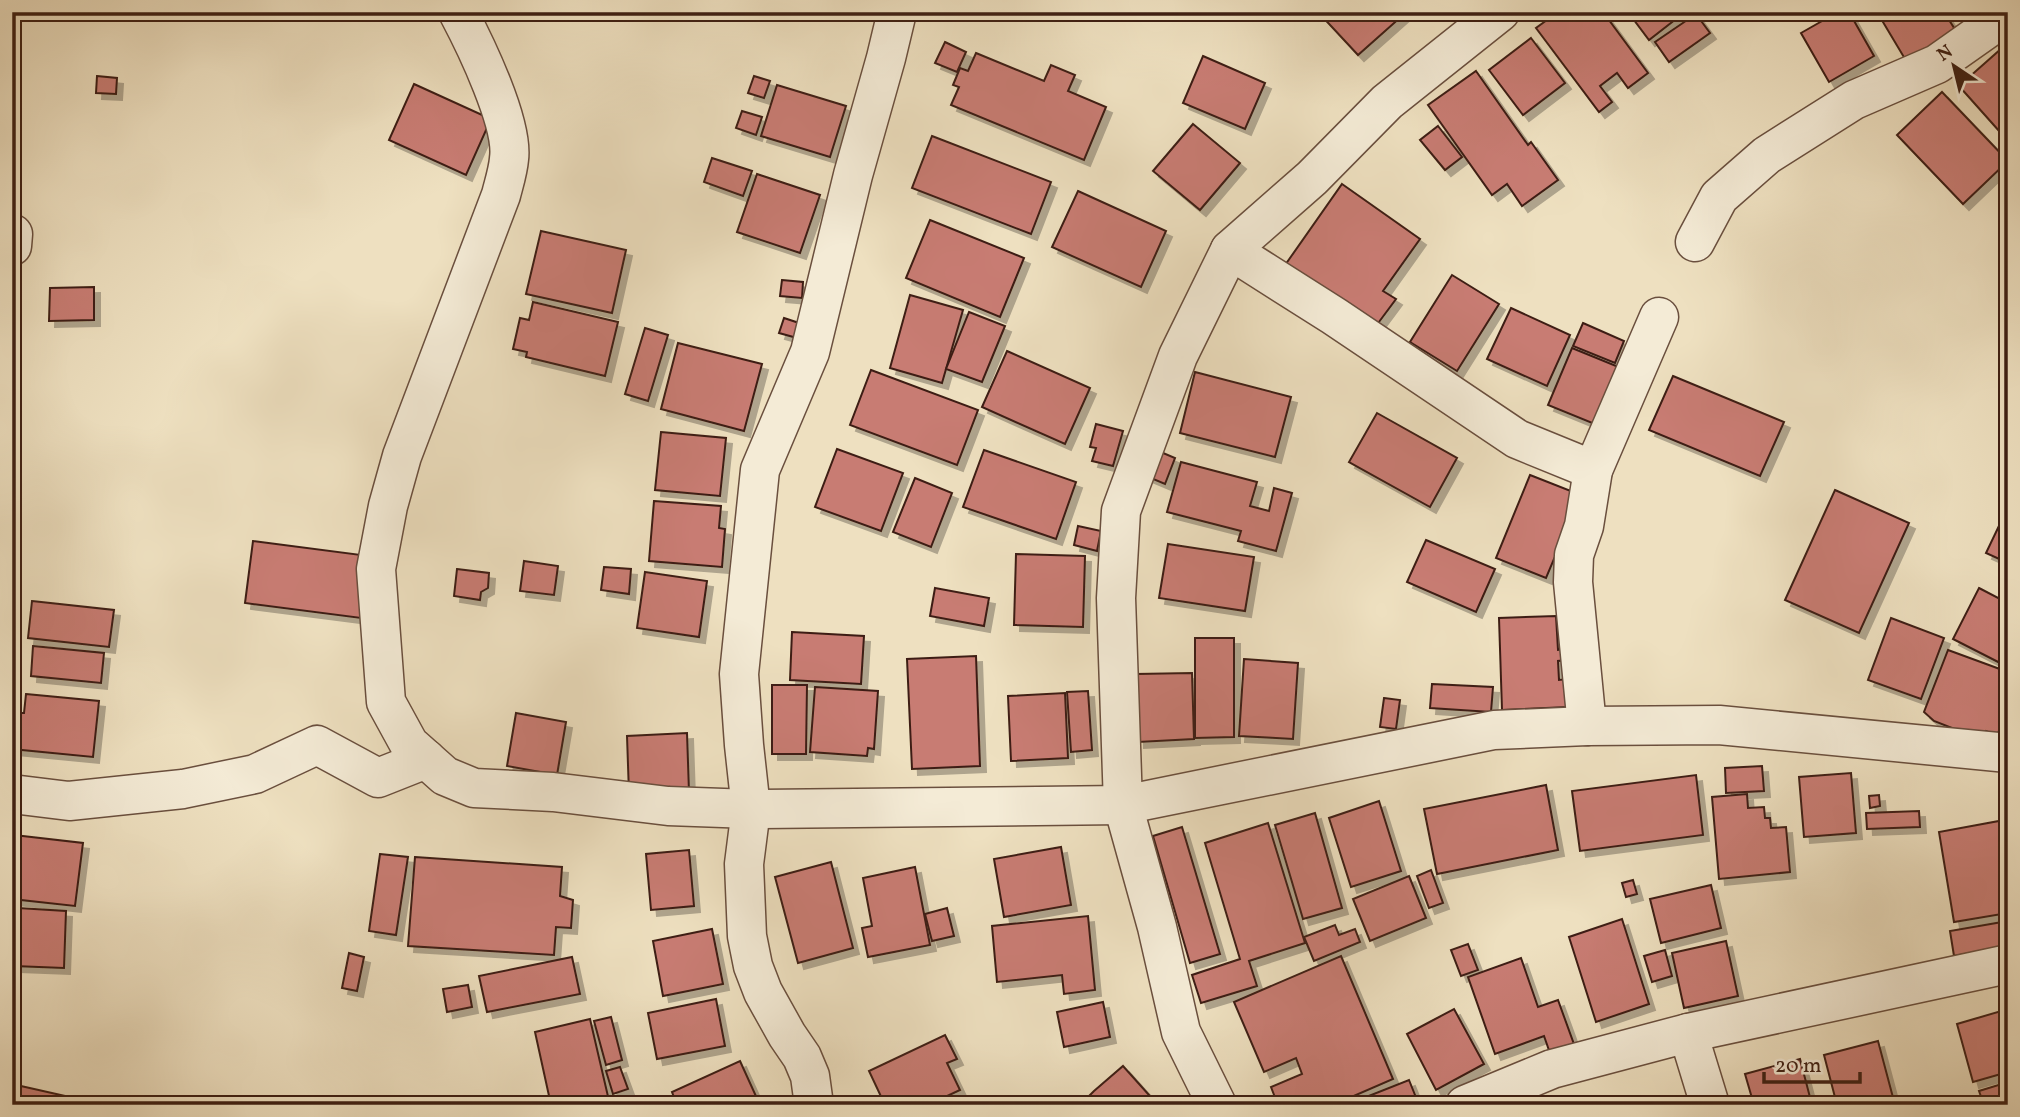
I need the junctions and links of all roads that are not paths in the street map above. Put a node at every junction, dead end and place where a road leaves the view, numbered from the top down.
1 (458, 12) edge
2 (897, 12) edge
3 (1500, 12) edge
4 (2008, 14) edge
5 (13, 234) edge
6 (1695, 242) dead end
7 (12, 246) edge
8 (1230, 250) junction
9 (1659, 317) dead end
10 (1593, 470) junction
11 (1587, 726) junction
12 (2008, 753) edge
13 (426, 759) junction
14 (12, 794) edge
15 (1123, 805) junction
16 (751, 809) junction
17 (2008, 964) edge
18 (1688, 1033) junction
19 (1520, 1093) edge
20 (814, 1105) edge
21 (1217, 1105) edge
22 (1465, 1105) edge
23 (1710, 1105) edge

1 - 13 street
2 - 16 street
3 - 8 street
4 - 6 street
5 - 7 street
8 - 10 street
8 - 15 street
9 - 10 street
10 - 11 street
11 - 12 street
11 - 15 street
13 - 14 street
13 - 16 street
15 - 16 street
15 - 21 street
16 - 20 street
17 - 18 street
18 - 19 street
18 - 23 street
19 - 22 street

